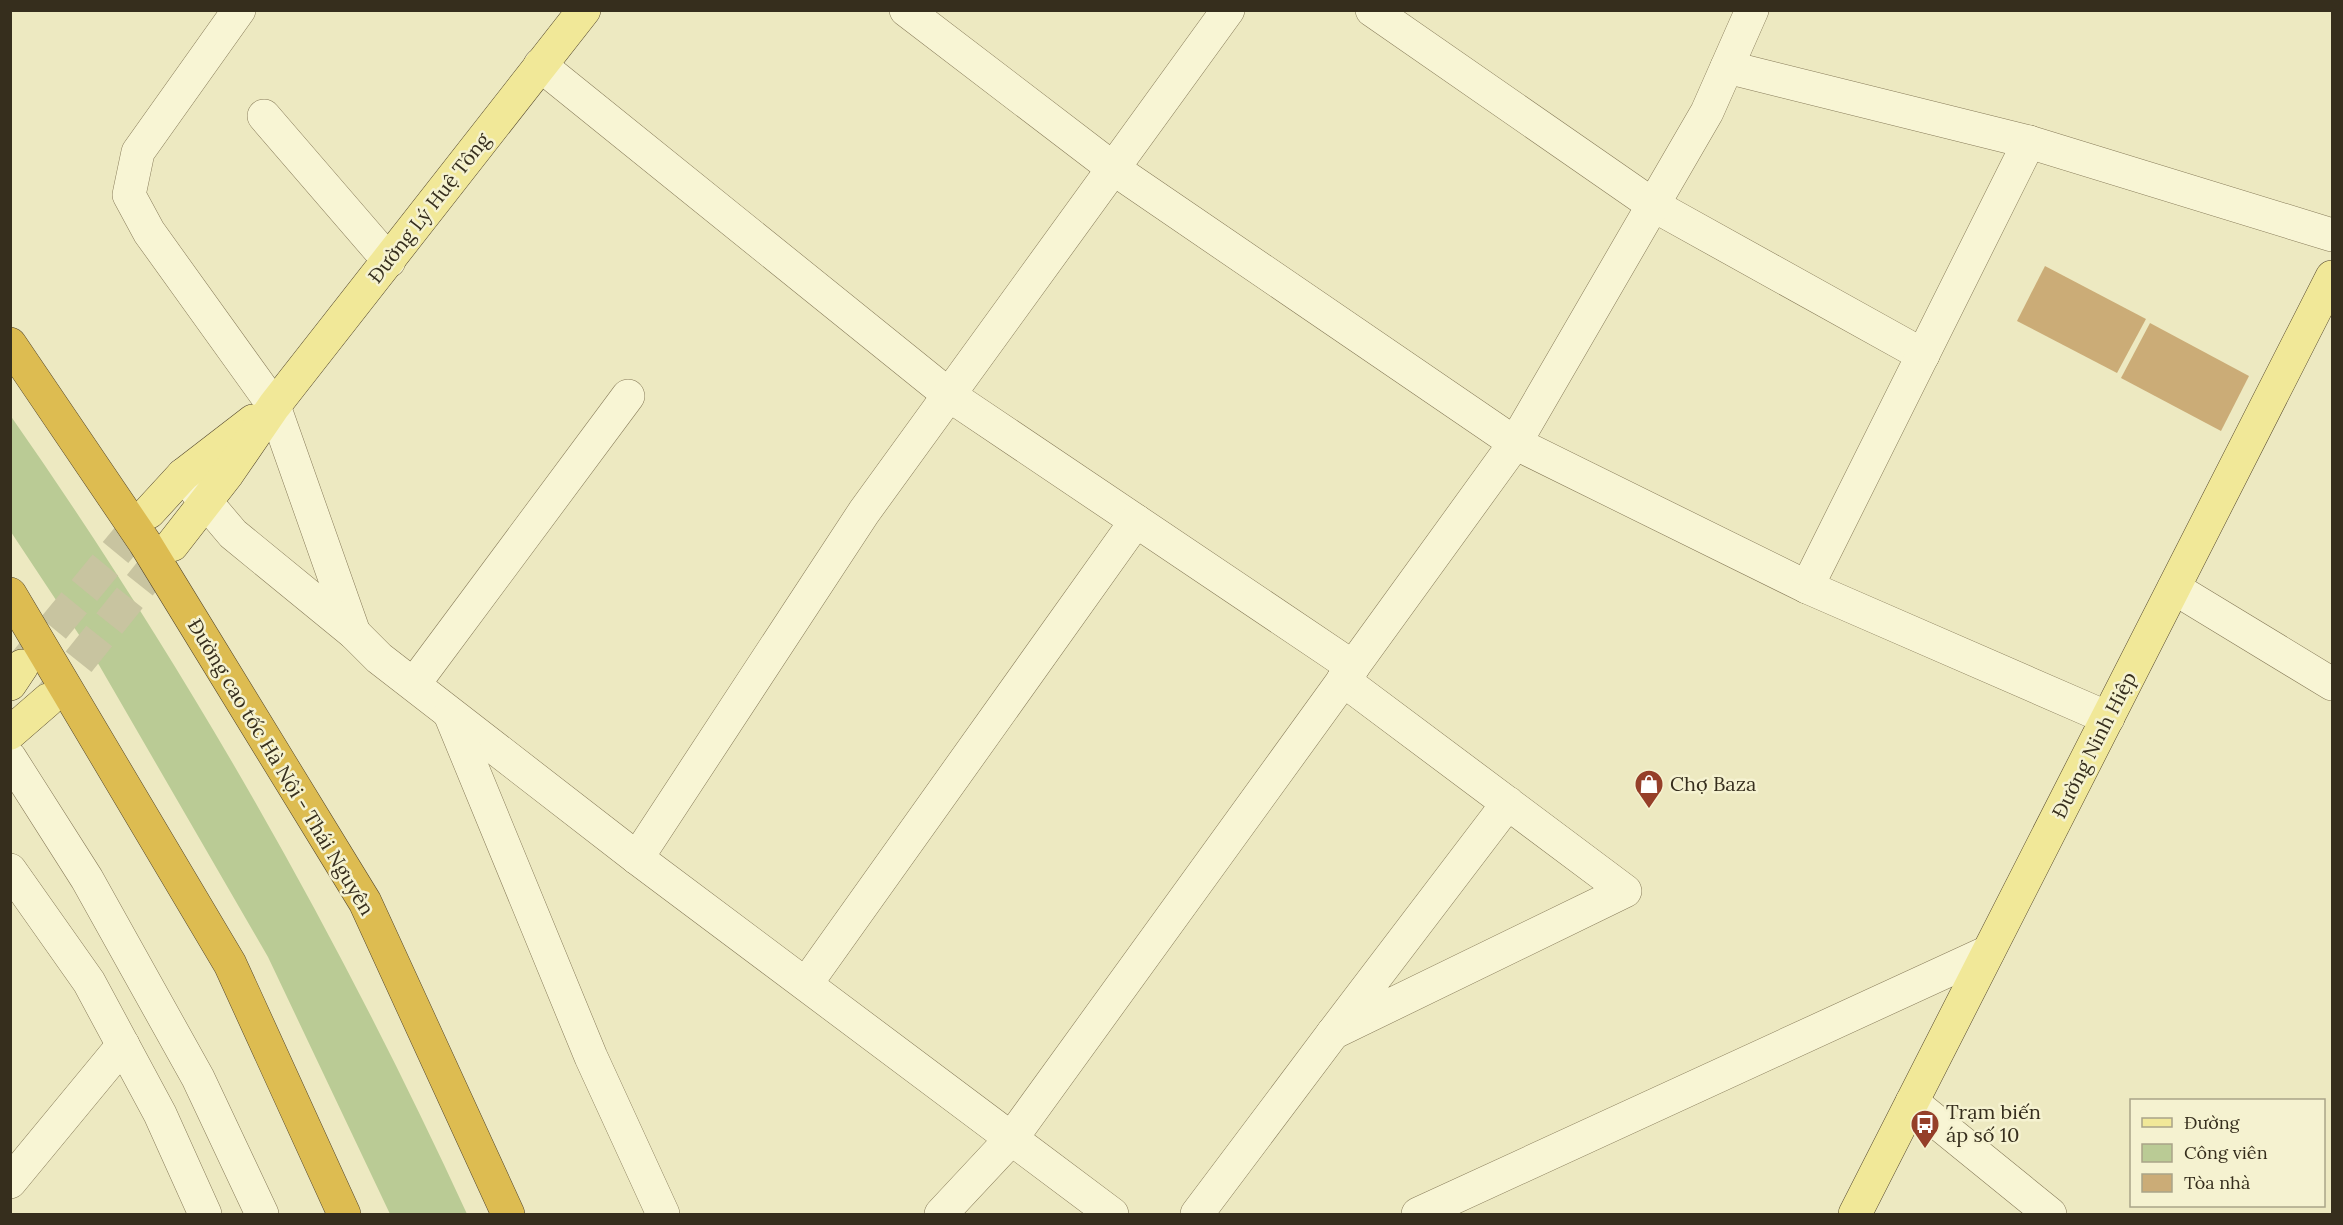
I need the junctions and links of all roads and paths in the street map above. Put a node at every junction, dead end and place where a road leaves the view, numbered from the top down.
1 (239, 10) edge
2 (584, 10) edge
3 (906, 10) edge
4 (1228, 10) edge
5 (1372, 10) edge
6 (1752, 10) edge
7 (540, 65) junction
8 (1727, 67) junction
9 (264, 116) dead end
10 (2029, 142) junction
11 (1114, 169) junction
12 (1653, 205) junction
13 (2332, 235) edge
14 (388, 261) junction
15 (2331, 283) edge
16 (10, 344) edge
17 (1923, 355) junction
18 (949, 395) junction
19 (628, 396) dead end
20 (274, 406) junction
21 (1515, 443) junction
22 (183, 475) junction
23 (206, 502) junction
24 (149, 512) tunnel mouth
25 (1136, 520) junction
26 (172, 545) tunnel mouth
27 (1807, 587) junction
28 (2174, 588) junction
29 (10, 594) edge
30 (354, 633) junction
31 (1348, 673) junction
32 (414, 684) junction
33 (2332, 684) edge
34 (48, 700) tunnel mouth
35 (449, 711) junction
36 (2108, 718) junction
37 (10, 733) edge
38 (10, 758) edge
39 (1508, 803) junction
40 (637, 858) junction
41 (10, 870) edge
42 (1988, 952) junction
43 (806, 984) junction
44 (1333, 1033) junction
45 (123, 1045) junction
46 (1912, 1102) junction
47 (1011, 1138) junction
48 (10, 1182) edge
49 (205, 1215) edge
50 (262, 1215) edge
51 (345, 1215) edge
52 (508, 1215) edge
53 (663, 1215) edge
54 (941, 1215) edge
55 (1112, 1215) edge
56 (1197, 1215) edge
57 (1418, 1215) edge
58 (1855, 1215) edge
59 (2050, 1215) edge

1 - 20 street
2 - 7 main road, Đường Lý Huệ Tông
3 - 11 street
4 - 11 street
5 - 12 street
6 - 8 street
7 - 14 main road, Đường Lý Huệ Tông
7 - 18 street
8 - 10 street
8 - 12 street
9 - 14 street
10 - 13 street
10 - 17 street
11 - 18 street
11 - 21 street
12 - 17 street
12 - 21 street
14 - 20 main road, Đường Lý Huệ Tông
15 - 28 main road, Đường Ninh Hiệp
16 - 52 highway, Đường cao tốc Hà Nội - Thái Nguyên
17 - 27 street
18 - 25 street
18 - 40 street
19 - 32 street
20 - 22 main road, Đường Lý Huệ Tông
20 - 23 main road, Đường Lý Huệ Tông
20 - 30 street
21 - 27 street
21 - 31 street
22 - 23 street
22 - 24 main road, Đường Lý Huệ Tông
23 - 26 main road, Đường Lý Huệ Tông
23 - 30 street
25 - 31 street
25 - 43 street
27 - 36 street
28 - 33 street
28 - 36 main road, Đường Ninh Hiệp
29 - 51 highway
30 - 32 street
31 - 39 street
31 - 47 street
32 - 35 street
34 - 37 main road
35 - 40 street
35 - 53 street
36 - 42 main road, Đường Ninh Hiệp
38 - 50 street
39 - 44 street
39 - 44 street
40 - 43 street
41 - 45 street
42 - 46 main road, Đường Ninh Hiệp
42 - 57 street
43 - 47 street
44 - 56 street
45 - 48 street
45 - 49 street
46 - 58 main road, Đường Ninh Hiệp
46 - 59 street
47 - 54 street
47 - 55 street

